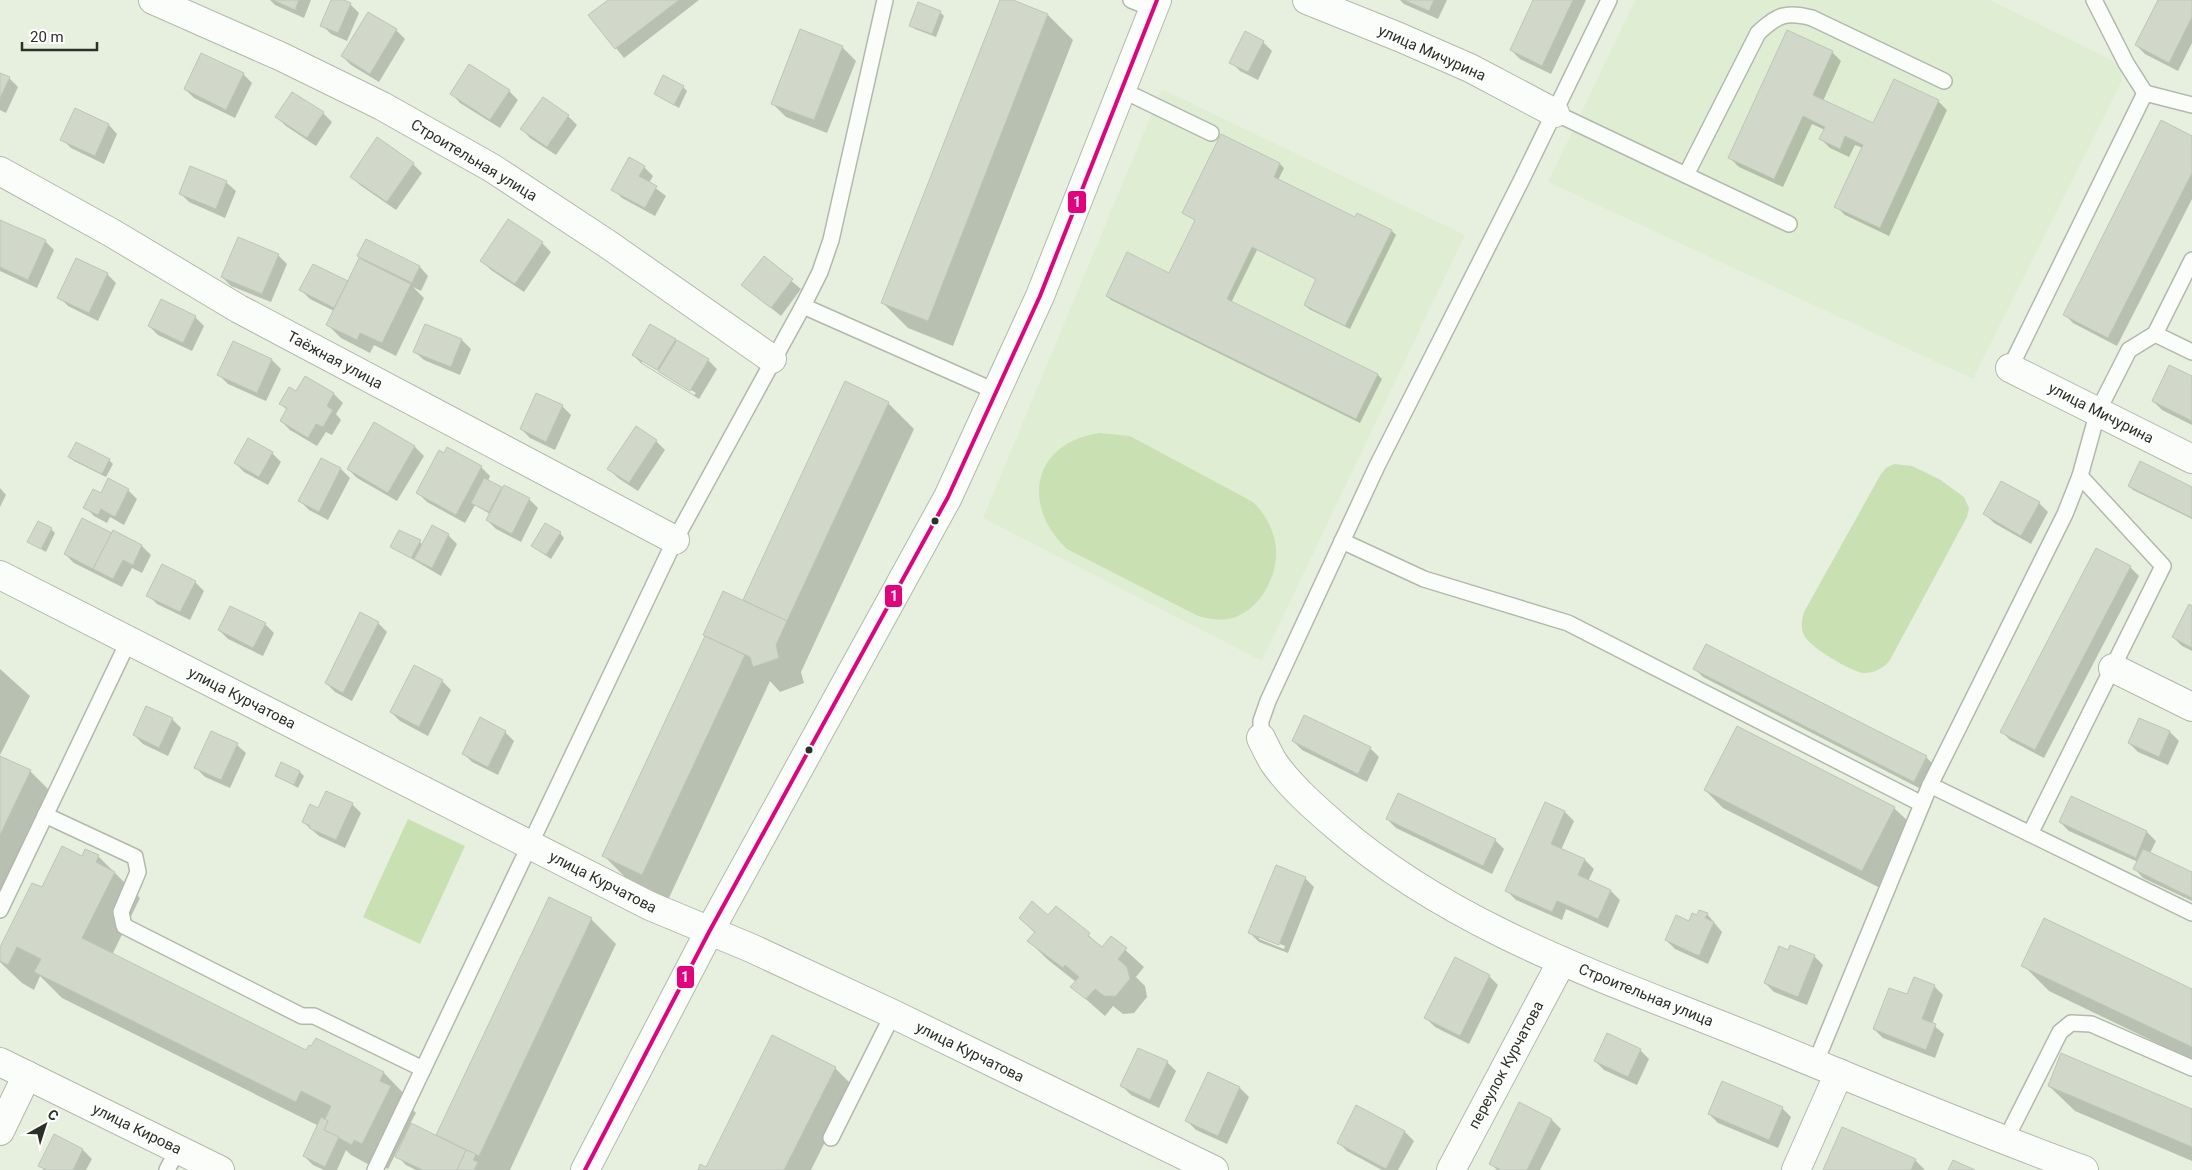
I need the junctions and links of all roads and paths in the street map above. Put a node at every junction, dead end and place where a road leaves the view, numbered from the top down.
1 (152, 0) edge
2 (885, 0) edge
3 (1610, 0) edge
4 (2094, 0) edge
5 (1147, 3) edge
6 (1323, 3) edge
7 (1944, 81) dead end
8 (1122, 90) junction
9 (2145, 93) junction
10 (2192, 105) edge
11 (1555, 113) junction
12 (1211, 133) dead end
13 (0, 171) edge
14 (1686, 175) junction
15 (1788, 224) dead end
16 (2192, 260) edge
17 (803, 306) junction
18 (2155, 334) junction
19 (2192, 352) edge
20 (772, 359) junction
21 (2010, 368) joint
22 (997, 392) junction
23 (2098, 411) junction
24 (2192, 459) edge
25 (2080, 476) junction
26 (675, 540) junction
27 (1342, 541) junction
28 (0, 575) edge
29 (129, 640) junction
30 (2113, 668) junction
31 (2192, 707) edge
32 (1261, 738) joint
33 (1930, 785) junction
34 (1922, 804) junction
35 (45, 815) junction
36 (2030, 834) junction
37 (529, 844) junction
38 (0, 910) edge
39 (2192, 913) edge
40 (709, 932) junction
41 (1562, 961) junction
42 (893, 1014) junction
43 (0, 1062) edge
44 (1827, 1068) junction
45 (2192, 1068) edge
46 (423, 1069) junction
47 (27, 1075) junction
48 (0, 1131) edge
49 (831, 1138) dead end
50 (2005, 1141) junction
51 (172, 1160) edge
52 (220, 1170) edge
53 (375, 1170) edge
54 (585, 1170) edge
55 (1214, 1170) edge
56 (1451, 1170) edge
57 (1796, 1170) edge
58 (2084, 1170) edge

1 - 20 street, Строительная улица
2 - 17 lane
3 - 11 lane
4 - 9 lane
5 - 8 street
6 - 11 street, улица Мичурина
7 - 14 lane
8 - 12 lane
8 - 22 street
9 - 10 lane
9 - 21 lane
11 - 14 lane
11 - 27 lane
13 - 26 street, Таёжная улица
14 - 15 lane
16 - 18 lane
17 - 20 lane
17 - 22 lane
18 - 19 lane
18 - 23 lane
20 - 26 lane
21 - 23 street, улица Мичурина
22 - 40 street
23 - 24 street, улица Мичурина
23 - 25 lane
25 - 30 lane
25 - 33 lane
26 - 37 lane
27 - 32 lane
27 - 34 lane
28 - 29 street, улица Курчатова
29 - 35 lane
29 - 37 street, улица Курчатова
30 - 31 street
30 - 36 lane
32 - 41 street, Строительная улица
33 - 34 lane
33 - 36 lane
34 - 44 lane
35 - 38 lane
35 - 46 lane
36 - 39 lane
37 - 40 street, улица Курчатова
37 - 46 lane
40 - 42 street, улица Курчатова
40 - 54 street
41 - 44 street, Строительная улица
41 - 56 street, переулок Курчатова
42 - 49 lane
42 - 55 street, улица Курчатова
43 - 47 street, улица Кирова
44 - 50 street, Строительная улица
44 - 57 street
45 - 50 lane
46 - 53 lane
47 - 48 street
47 - 51 street, улица Кирова
50 - 58 street, Строительная улица
51 - 52 street, улица Кирова

